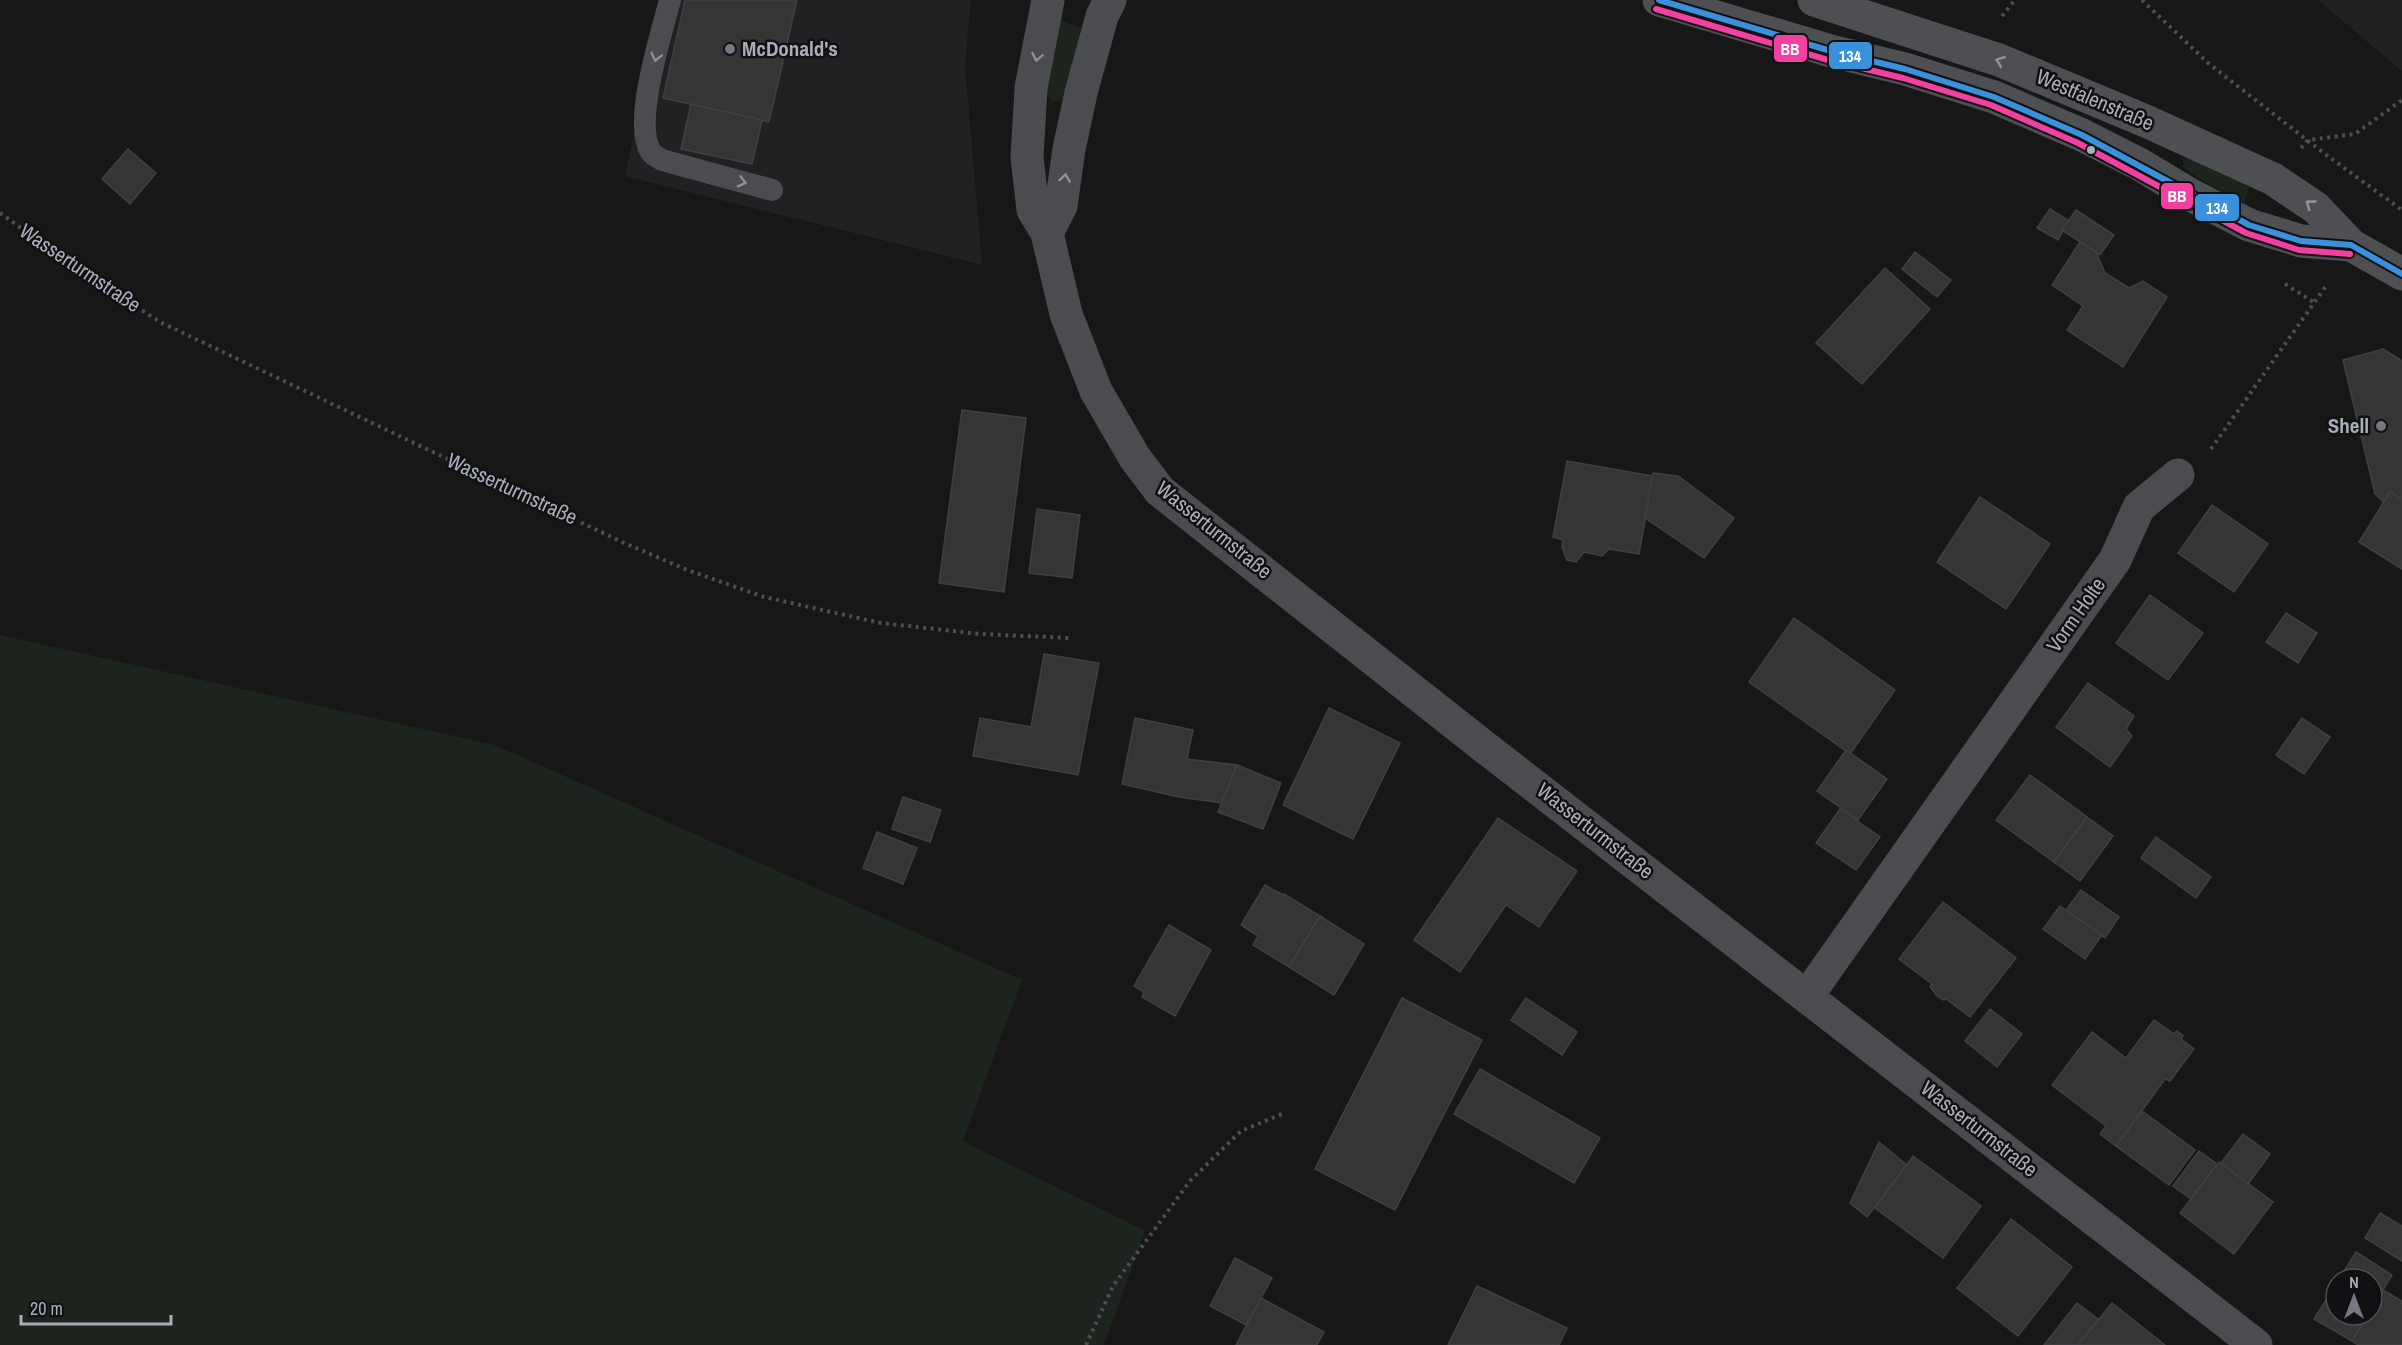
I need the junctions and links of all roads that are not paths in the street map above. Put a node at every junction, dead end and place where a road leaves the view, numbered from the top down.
1 (670, 0) edge
2 (1048, 0) edge
3 (1110, 0) edge
4 (1659, 0) edge
5 (1814, 0) edge
6 (772, 190) dead end
7 (1047, 233) junction
8 (2350, 245) junction
9 (2402, 274) edge
10 (2178, 475) road end
11 (1808, 996) junction
12 (2252, 1344) edge

1 -> 6 lane
2 -> 7 street, Wasserturmstraße
7 -> 3 street
4 - 8 main road, Westfalenstraße
8 -> 5 main road, Westfalenstraße
7 - 11 street, Wasserturmstraße
8 - 9 main road, Westfalenstraße
10 - 11 street, Vorm Holte
11 - 12 street, Wasserturmstraße

